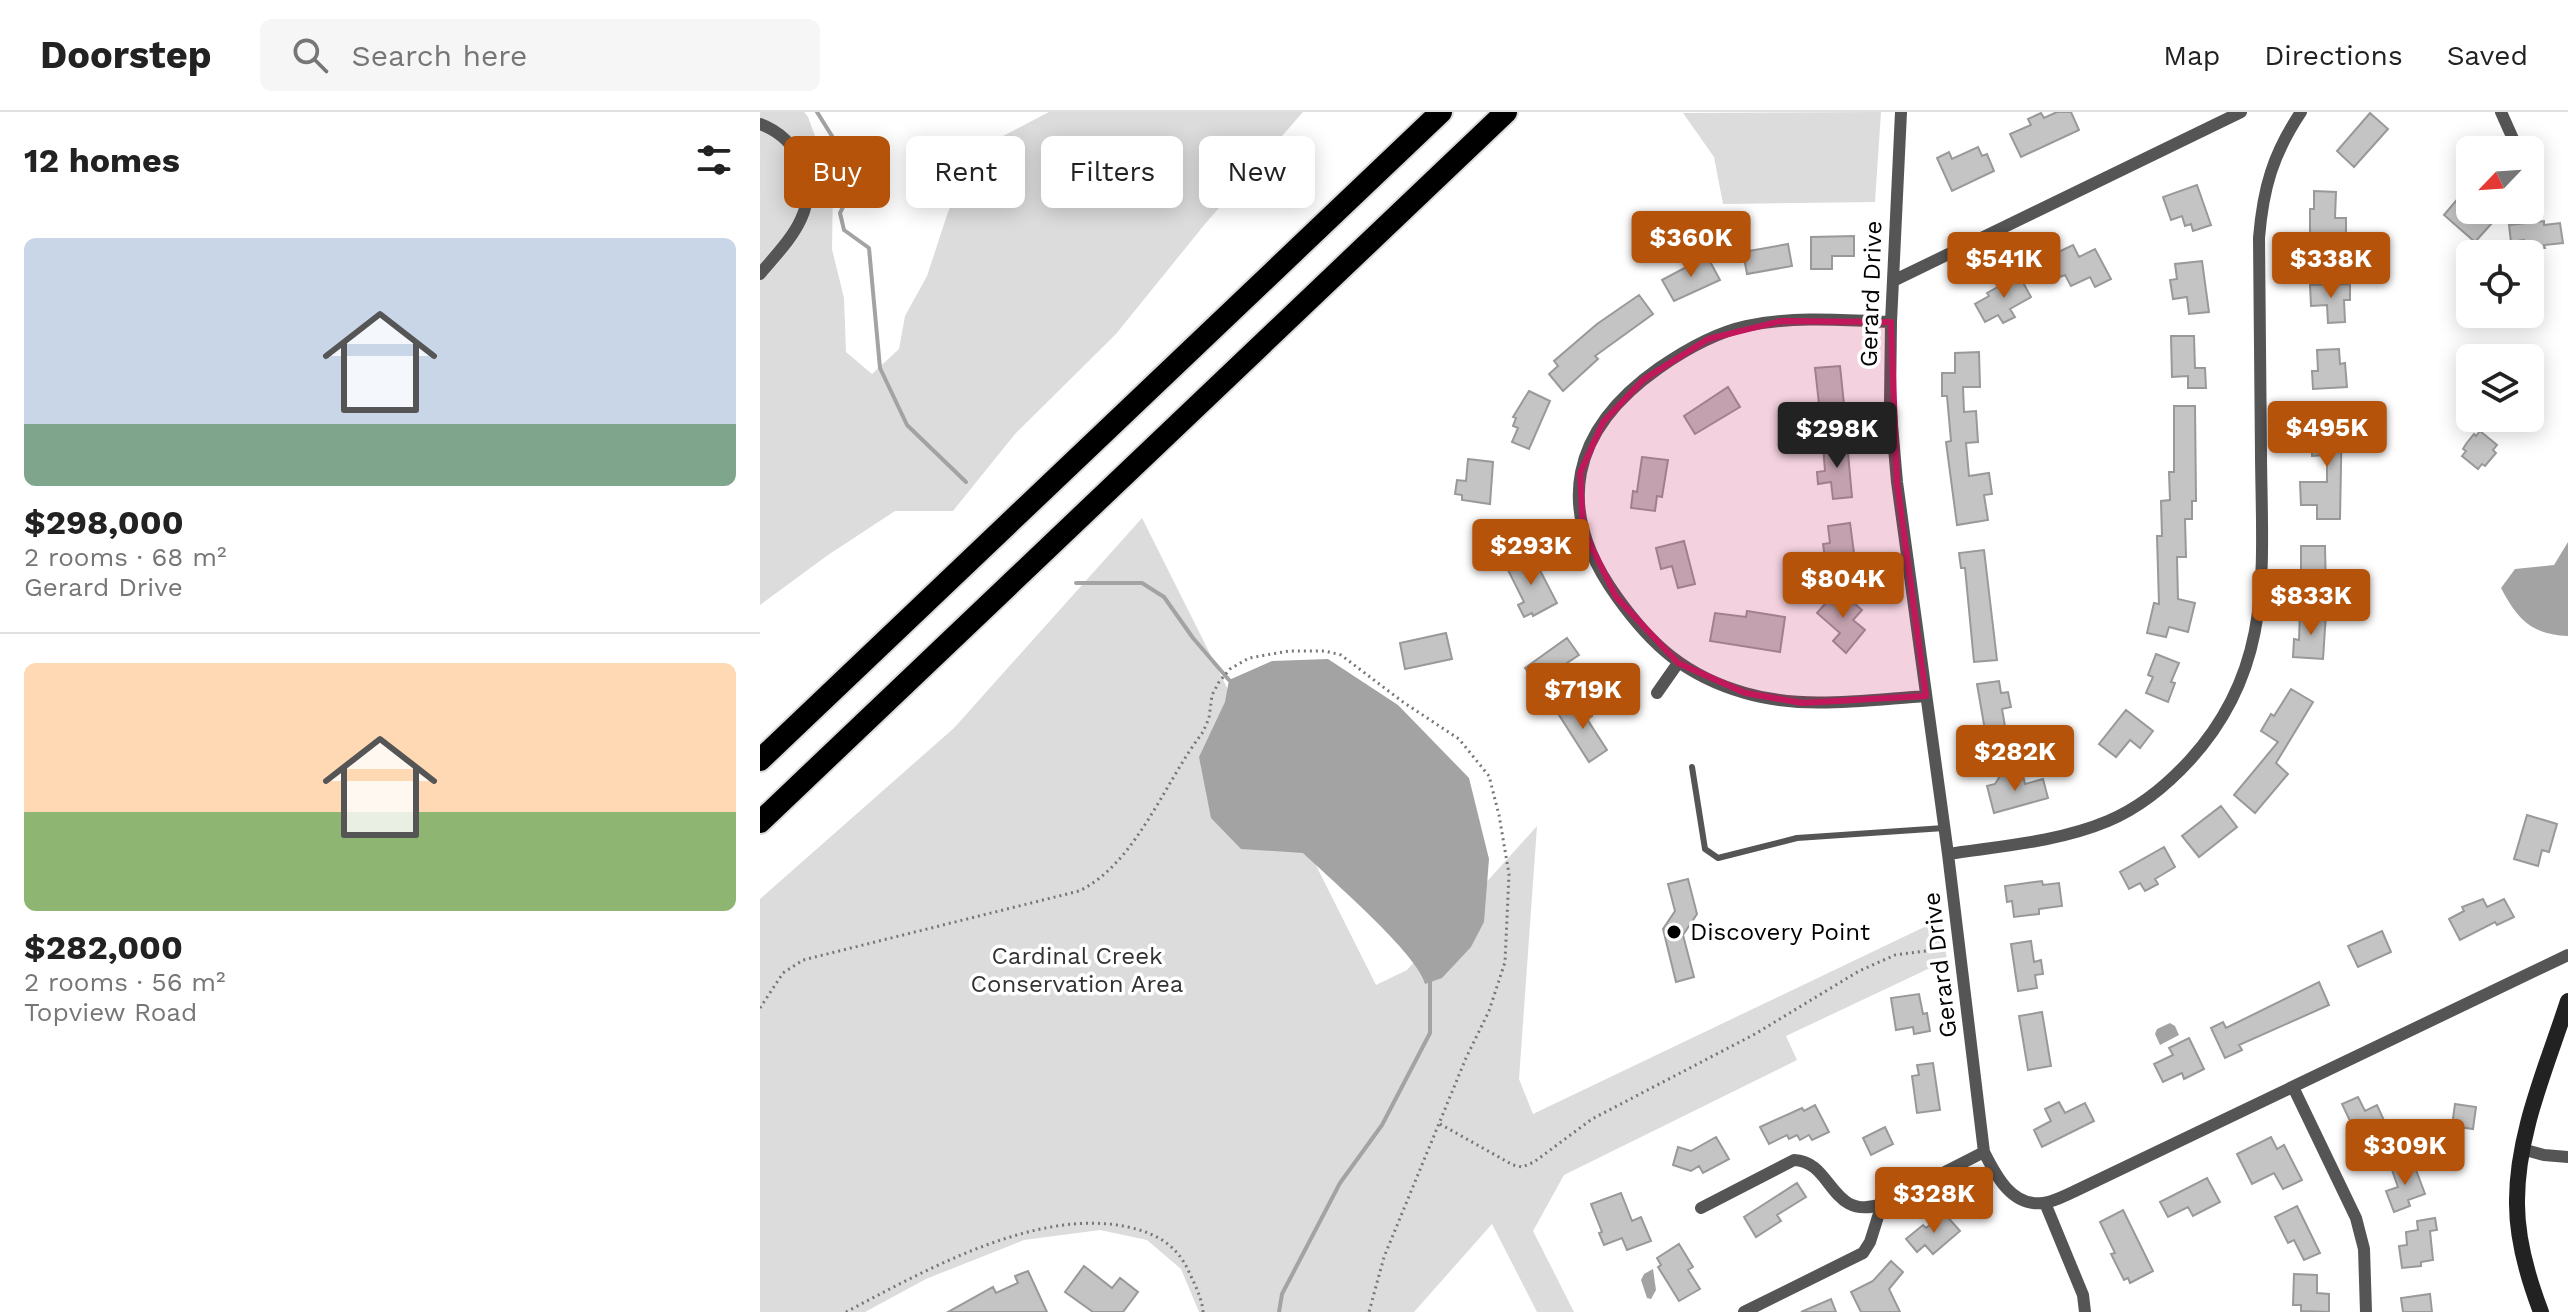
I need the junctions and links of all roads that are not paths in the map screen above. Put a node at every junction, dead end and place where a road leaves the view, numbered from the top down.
1 (1441, 112) edge
2 (1506, 112) edge
3 (1901, 112) edge
4 (2241, 112) edge
5 (2301, 112) edge
6 (2501, 112) edge
7 (760, 124) edge
8 (2512, 136) edge
9 (760, 274) edge
10 (1895, 280) junction
11 (1891, 322) junction
12 (1678, 663) junction
13 (1657, 693) dead end
14 (1926, 696) junction
15 (760, 760) edge
16 (1692, 767) dead end
17 (760, 822) edge
18 (1944, 828) junction
19 (1948, 854) junction
20 (2568, 955) edge
21 (2568, 1001) edge
22 (2294, 1089) junction
23 (2522, 1149) junction
24 (1984, 1152) junction
25 (2568, 1157) edge
26 (2045, 1203) junction
27 (1882, 1204) junction
28 (1701, 1208) dead end
29 (1744, 1312) edge
30 (2085, 1312) edge
31 (2366, 1312) edge
32 (2541, 1312) edge

1 - 15 highway
2 - 17 highway
3 - 10 street, Gerard Drive
4 - 10 street
5 - 19 street
6 - 8 street
7 - 9 street
10 - 11 street, Gerard Drive
11 - 12 street
11 - 14 street, Gerard Drive
12 - 13 street
12 - 14 street
14 - 18 street, Gerard Drive
16 - 18 lane
18 - 19 street, Gerard Drive
19 - 24 street, Gerard Drive
20 - 22 street
21 - 23 street
22 - 26 street
22 - 31 street
23 - 25 street
23 - 32 street
24 - 26 street, Gerard Drive
24 - 27 street
26 - 30 street
27 - 28 street
27 - 29 street

